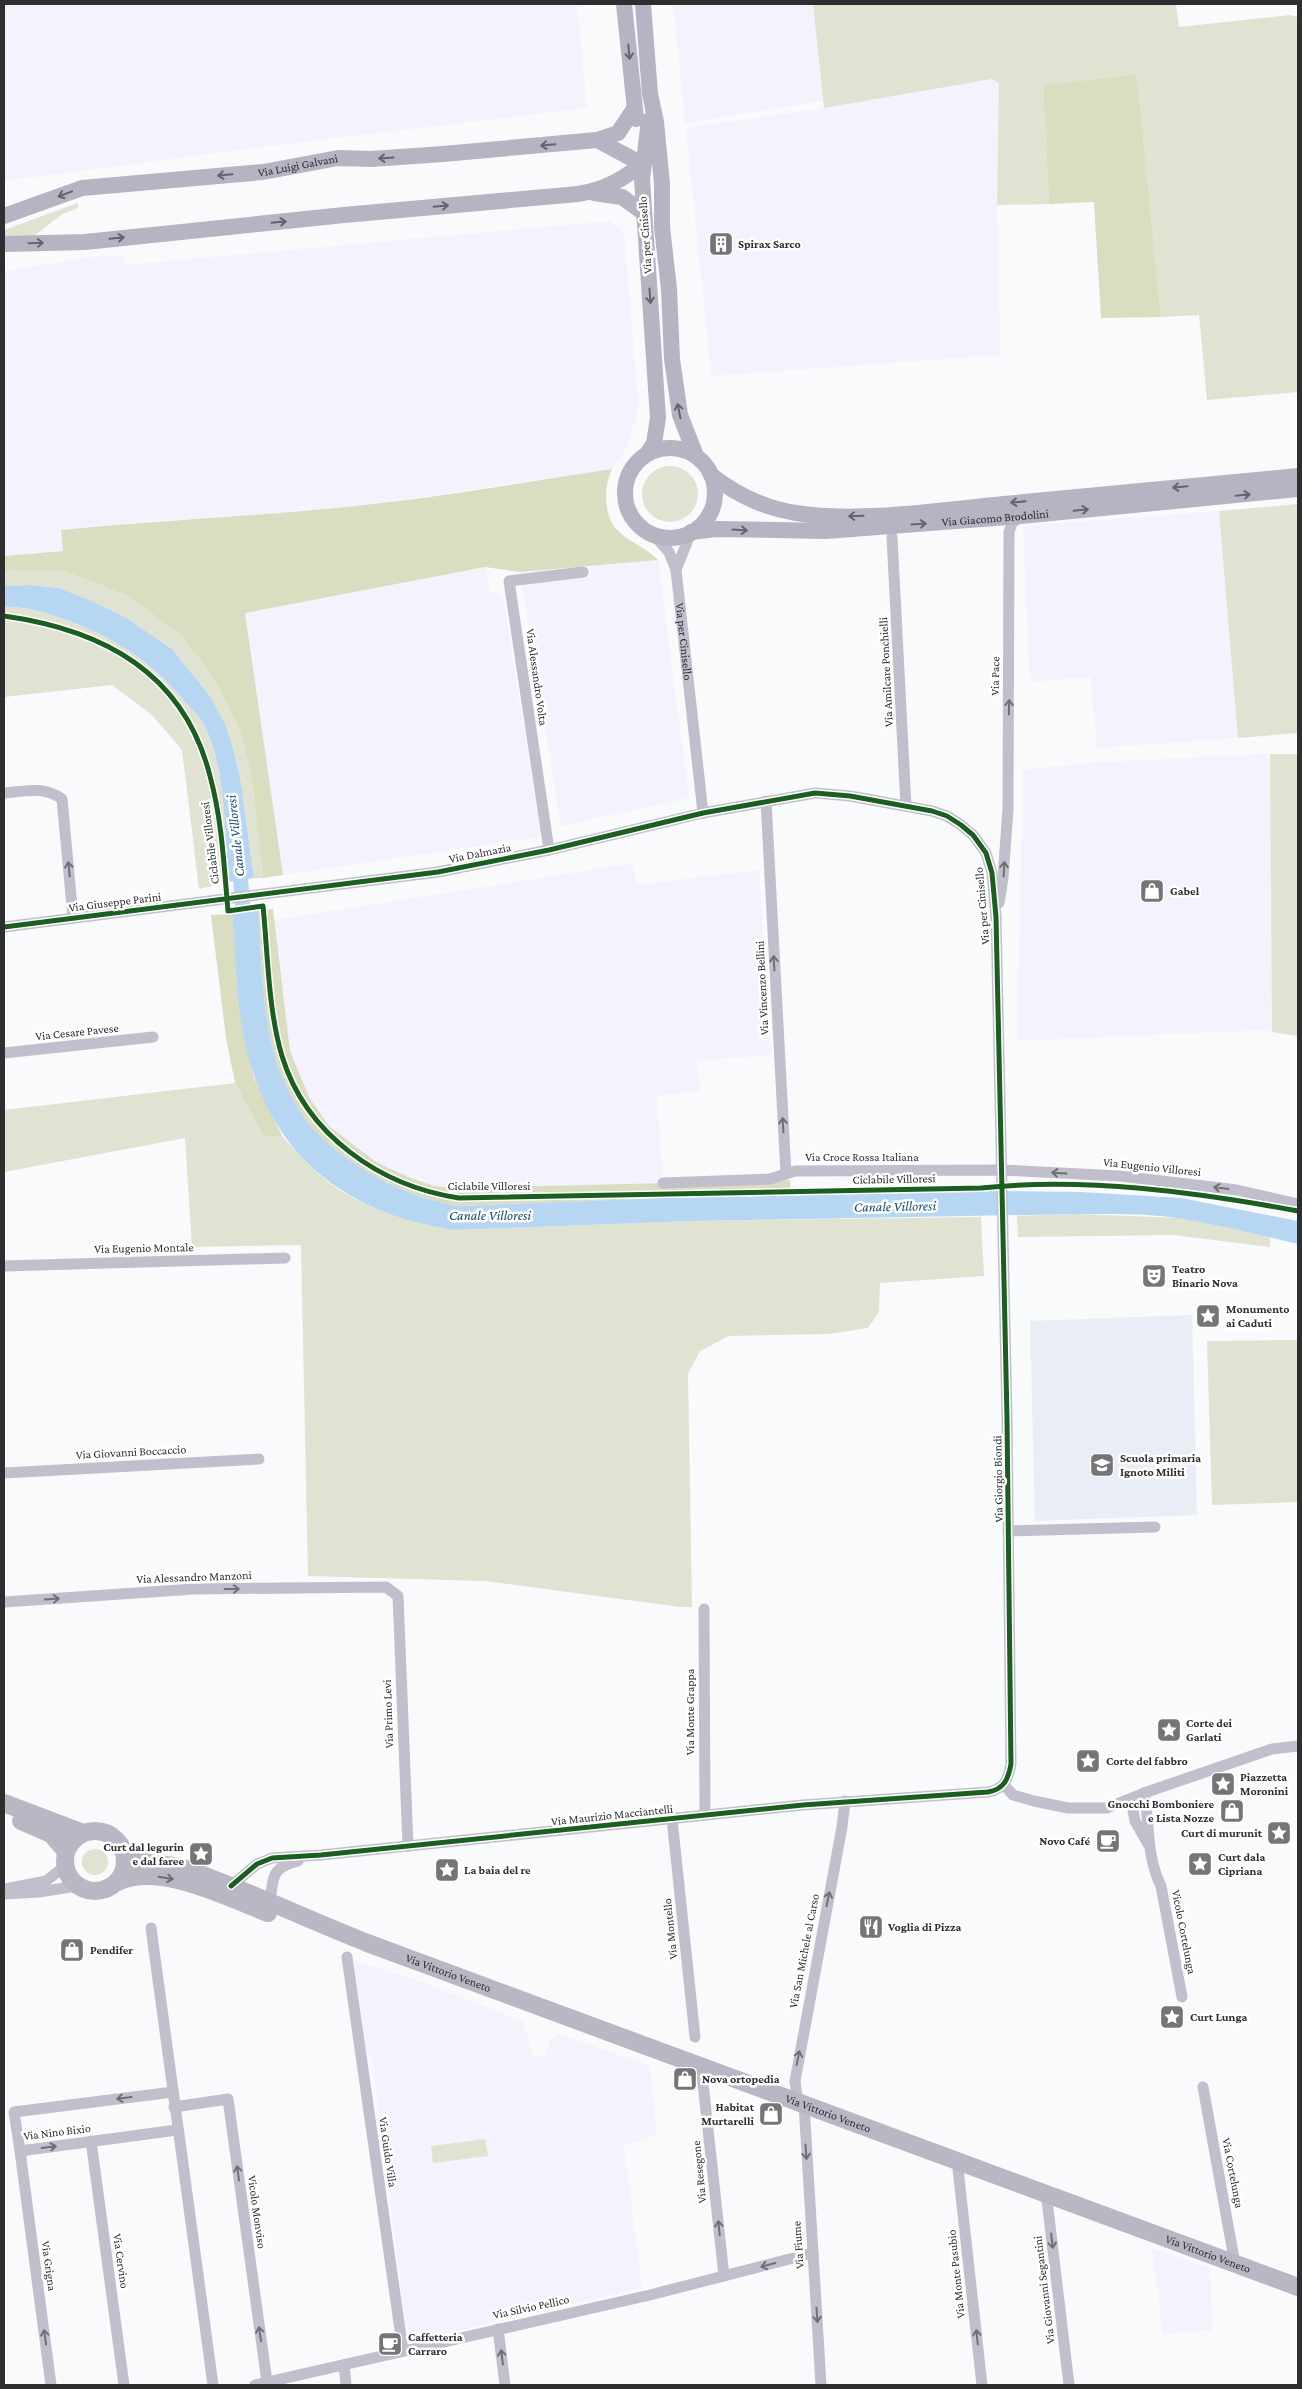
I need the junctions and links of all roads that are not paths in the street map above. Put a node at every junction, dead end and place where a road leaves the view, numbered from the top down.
1 (624, 4) edge
2 (643, 4) edge
3 (650, 94) junction
4 (634, 109) junction
5 (597, 140) junction
6 (642, 164) junction
7 (589, 192) junction
8 (644, 213) junction
9 (4, 216) edge
10 (662, 227) junction
11 (4, 244) edge
12 (647, 454) junction
13 (696, 456) junction
14 (711, 474) junction
15 (1298, 476) edge
16 (1298, 489) edge
17 (1021, 516) junction
18 (691, 532) junction
19 (654, 535) junction
20 (892, 537) dead end
21 (676, 570) junction
22 (583, 572) dead end
23 (4, 793) edge
24 (766, 801) junction
25 (906, 806) junction
26 (704, 813) junction
27 (1005, 841) junction
28 (980, 844) junction
29 (549, 850) junction
30 (230, 898) joint
31 (73, 917) junction
32 (996, 917) junction
33 (4, 927) edge
34 (153, 1038) dead end
35 (4, 1053) edge
36 (1001, 1170) junction
37 (786, 1174) junction
38 (663, 1183) dead end
39 (1298, 1204) edge
40 (285, 1258) dead end
41 (4, 1266) edge
42 (259, 1459) dead end
43 (4, 1473) edge
44 (1155, 1527) dead end
45 (1008, 1531) junction
46 (386, 1588) joint
47 (4, 1602) edge
48 (704, 1609) dead end
49 (1298, 1746) edge
50 (1004, 1785) junction
51 (1144, 1793) junction
52 (1131, 1799) junction
53 (845, 1801) junction
54 (6, 1805) edge
55 (705, 1815) junction
56 (672, 1819) junction
57 (84, 1833) junction
58 (1148, 1844) junction
59 (408, 1846) junction
60 (125, 1853) junction
61 (321, 1855) junction
62 (66, 1859) junction
63 (118, 1882) junction
64 (77, 1886) junction
65 (231, 1886) junction
66 (4, 1889) edge
67 (4, 1894) edge
68 (270, 1900) junction
69 (151, 1928) dead end
70 (360, 1940) junction
71 (347, 1957) dead end
72 (1182, 1997) dead end
73 (695, 2036) dead end
74 (701, 2065) junction
75 (1202, 2087) dead end
76 (173, 2092) junction
77 (804, 2104) junction
78 (174, 2107) junction
79 (177, 2130) junction
80 (91, 2141) junction
81 (20, 2150) junction
82 (957, 2160) junction
83 (1046, 2192) junction
84 (813, 2253) junction
85 (1236, 2264) junction
86 (724, 2276) junction
87 (1298, 2287) edge
88 (498, 2329) junction
89 (402, 2351) junction
90 (344, 2365) junction
91 (267, 2382) junction
92 (51, 2385) edge
93 (124, 2385) edge
94 (213, 2385) edge
95 (254, 2385) edge
96 (346, 2385) edge
97 (505, 2385) edge
98 (821, 2385) edge
99 (982, 2385) edge
100 (1069, 2385) edge

1 -> 4 main road, Via per Cinisello
2 - 3 main road, Via per Cinisello
3 - 6 main road, Via per Cinisello
3 - 10 main road, Via per Cinisello
4 - 5 main road, Via Luigi Galvani
4 - 6 main road, Via per Cinisello
5 - 6 main road
5 -> 9 main road, Via Luigi Galvani
6 - 7 main road
6 - 8 main road, Via per Cinisello
6 - 10 main road, Via per Cinisello
7 - 8 main road
11 -> 7 main road
8 -> 12 main road, Via per Cinisello
13 -> 10 main road, Via per Cinisello
12 - 13 main road
12 - 19 main road, Via per Cinisello
13 - 14 main road, Via per Cinisello
15 -> 14 main road, Via Giacomo Brodolini
14 - 18 main road, Via per Cinisello
17 -> 16 main road, Via Giacomo Brodolini
18 -> 17 main road, Via Giacomo Brodolini
27 -> 17 street, Via Pace
18 - 19 main road
18 - 21 street, Via per Cinisello
19 - 21 street, Via per Cinisello
20 - 25 street, Via Amilcare Ponchielli
21 - 26 street, Via per Cinisello
22 - 29 street, Via Alessandro Volta
31 -> 23 street
24 - 25 street, Via per Cinisello
24 - 26 street, Via per Cinisello
37 -> 24 street, Via Vincenzo Bellini
25 - 28 street, Via per Cinisello
26 - 29 street, Via Dalmazia
27 - 28 street
32 -> 27 street, Via Pace
28 - 32 street, Via per Cinisello
29 - 30 street, Via Dalmazia
30 - 31 street, Via Giuseppe Parini
31 - 33 street, Via Giuseppe Parini
32 - 36 street, Via per Cinisello
34 - 35 street, Via Cesare Pavese
36 - 37 street, Via Croce Rossa Italiana
39 -> 36 street, Via Eugenio Villoresi
36 - 45 street, Via Giorgio Biondi
37 - 38 street, Via Croce Rossa Italiana
40 - 41 street, Via Eugenio Montale
42 - 43 street, Via Giovanni Boccaccio
44 - 45 street
45 - 50 street, Via Giorgio Biondi
47 -> 46 street, Via Alessandro Manzoni
46 - 59 street, Via Primo Levi
48 - 55 street, Via Monte Grappa
49 - 51 street
50 - 52 street
50 - 53 street, Via Maurizio Macciantelli
51 - 52 street
51 - 58 street, Vicolo Cortelunga
52 - 58 street, Vicolo Cortelunga
53 - 55 street, Via Maurizio Macciantelli
77 -> 53 street, Via San Michele al Carso
54 - 57 main road
54 - 62 main road
55 - 56 street, Via Maurizio Macciantelli
56 - 59 street, Via Maurizio Macciantelli
56 - 73 street, Via Montello
57 - 60 main road
57 - 62 main road
58 - 72 street, Vicolo Cortelunga
59 - 61 street, Via Maurizio Macciantelli
60 - 63 main road
60 - 65 main road, Via Vittorio Veneto
61 - 65 street, Via Maurizio Macciantelli
61 - 68 street, Via Maurizio Macciantelli
62 - 64 main road
62 - 66 street
63 - 64 main road
63 -> 70 main road, Via Vittorio Veneto
64 - 67 street
65 - 68 main road, Via Vittorio Veneto
68 - 70 main road, Via Vittorio Veneto
69 - 76 street
70 - 74 main road, Via Vittorio Veneto
71 - 89 street, Via Guido Villa
74 - 77 main road, Via Vittorio Veneto
86 -> 74 street, Via Resegone
75 - 85 street, Via Cortelunga
76 - 78 street
76 -> 81 street, Via Nino Bixio
77 - 82 main road, Via Vittorio Veneto
77 -> 84 street, Via Fiume
78 - 79 street
91 -> 78 street, Vicolo Monviso
79 - 80 street, Via Nino Bixio
79 - 94 street
81 -> 80 street, Via Nino Bixio
80 - 93 street, Via Cervino
92 -> 81 street, Via Grigna
82 - 83 main road, Via Vittorio Veneto
99 -> 82 street, Via Monte Pasubio
83 - 85 main road, Via Vittorio Veneto
83 -> 100 street, Via Giovanni Segantini
84 -> 86 street, Via Silvio Pellico
84 -> 98 street, Via Fiume
85 - 87 main road, Via Vittorio Veneto
86 - 88 street, Via Silvio Pellico
88 - 89 street, Via Silvio Pellico
97 -> 88 street
89 - 90 street, Via Silvio Pellico
90 - 91 street, Via Silvio Pellico
90 - 96 street
91 - 95 street, Via Silvio Pellico

